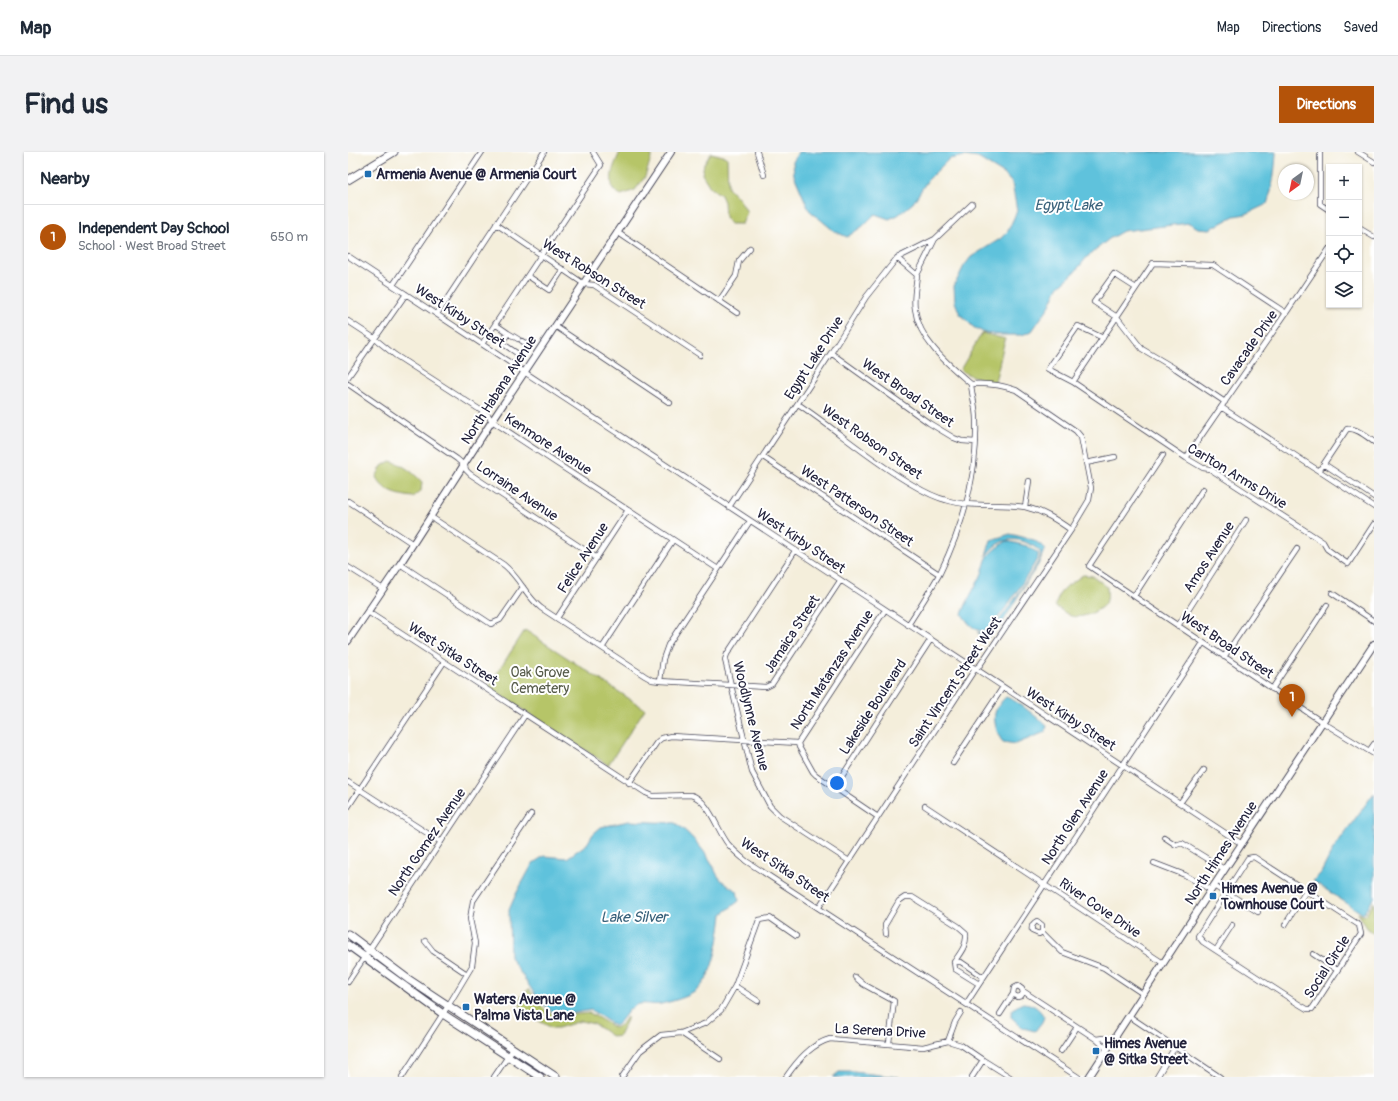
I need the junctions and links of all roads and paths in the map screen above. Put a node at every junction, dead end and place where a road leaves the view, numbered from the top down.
1 (394, 152) edge
2 (482, 152) edge
3 (544, 152) edge
4 (593, 152) edge
5 (671, 152) edge
6 (757, 152) edge
7 (1320, 152) edge
8 (1358, 152) edge
9 (1374, 162) edge
10 (764, 175) dead end
11 (348, 180) edge
12 (972, 204) dead end
13 (1326, 208) edge
14 (496, 224) junction
15 (1362, 230) edge
16 (617, 232) junction
17 (935, 238) junction
18 (1374, 238) edge
19 (750, 248) dead end
20 (1326, 253) edge
21 (542, 255) junction
22 (348, 256) edge
23 (897, 258) junction
24 (562, 269) junction
25 (917, 275) junction
26 (528, 276) junction
27 (584, 284) junction
28 (393, 285) junction
29 (1136, 288) junction
30 (406, 294) junction
31 (719, 301) junction
32 (737, 313) dead end
33 (1286, 313) junction
34 (437, 314) junction
35 (1117, 317) junction
36 (348, 321) edge
37 (495, 324) junction
38 (555, 326) junction
39 (508, 333) junction
40 (374, 338) junction
41 (1103, 338) junction
42 (482, 344) junction
43 (832, 353) junction
44 (700, 355) dead end
45 (525, 372) junction
46 (348, 377) edge
47 (1073, 382) junction
48 (348, 384) edge
49 (971, 384) junction
50 (1225, 402) junction
51 (670, 403) dead end
52 (798, 404) junction
53 (1221, 407) junction
54 (492, 421) junction
55 (976, 442) junction
56 (1374, 442) edge
57 (1163, 455) dead end
58 (763, 457) junction
59 (1115, 457) dead end
60 (1186, 458) junction
61 (1086, 463) junction
62 (1324, 464) junction
63 (465, 466) junction
64 (1318, 471) junction
65 (1029, 481) dead end
66 (1203, 489) dead end
67 (1374, 497) edge
68 (348, 501) edge
69 (966, 504) junction
70 (729, 507) junction
71 (1374, 507) edge
72 (1025, 508) junction
73 (628, 510) junction
74 (431, 517) junction
75 (1246, 520) dead end
76 (750, 521) junction
77 (1374, 524) edge
78 (1071, 530) junction
79 (673, 540) junction
80 (413, 544) junction
81 (1297, 549) dead end
82 (795, 551) junction
83 (597, 558) junction
84 (400, 564) junction
85 (348, 567) edge
86 (718, 569) junction
87 (939, 574) junction
88 (840, 581) junction
89 (523, 587) junction
90 (382, 589) junction
91 (1332, 593) dead end
92 (1134, 596) junction
93 (1327, 605) dead end
94 (885, 610) junction
95 (368, 612) junction
96 (557, 618) junction
97 (1374, 621) edge
98 (908, 625) junction
99 (1178, 626) junction
100 (930, 640) junction
101 (348, 641) edge
102 (1203, 643) junction
103 (1374, 644) edge
104 (602, 648) junction
105 (1224, 657) junction
106 (444, 662) junction
107 (975, 669) junction
108 (660, 681) junction
109 (732, 685) junction
110 (1003, 687) junction
111 (1272, 689) junction
112 (525, 715) junction
113 (1322, 722) junction
114 (744, 740) junction
115 (798, 743) junction
116 (1374, 744) edge
117 (1369, 751) junction
118 (1374, 754) edge
119 (953, 763) dead end
120 (1122, 766) junction
121 (1204, 770) dead end
122 (348, 782) edge
123 (630, 783) junction
124 (834, 787) junction
125 (359, 790) junction
126 (1180, 803) junction
127 (925, 806) dead end
128 (348, 807) edge
129 (531, 814) dead end
130 (878, 816) junction
131 (1164, 837) dead end
132 (441, 842) junction
133 (1242, 844) junction
134 (849, 861) junction
135 (1154, 863) dead end
136 (1224, 869) junction
137 (1044, 884) junction
138 (1214, 886) junction
139 (1306, 891) junction
140 (1226, 892) junction
141 (819, 907) junction
142 (1258, 912) dead end
143 (1232, 925) dead end
144 (1285, 925) dead end
145 (1042, 932) dead end
146 (348, 934) edge
147 (886, 934) dead end
148 (796, 936) dead end
149 (425, 941) dead end
150 (348, 945) edge
151 (369, 950) junction
152 (1216, 950) junction
153 (1313, 954) dead end
154 (365, 957) junction
155 (954, 962) junction
156 (1163, 963) junction
157 (1337, 970) junction
158 (468, 974) junction
159 (855, 977) dead end
160 (984, 977) junction
161 (348, 982) edge
162 (979, 984) junction
163 (735, 986) junction
164 (1023, 991) junction
165 (1013, 994) junction
166 (1143, 994) junction
167 (758, 1001) dead end
168 (966, 1004) junction
169 (448, 1006) junction
170 (961, 1012) dead end
171 (443, 1014) junction
172 (1000, 1014) dead end
173 (1129, 1016) junction
174 (1076, 1027) junction
175 (681, 1033) junction
176 (1096, 1039) junction
177 (948, 1041) junction
178 (1112, 1041) junction
179 (889, 1043) junction
180 (1175, 1047) junction
181 (513, 1049) junction
182 (1107, 1049) junction
183 (1062, 1051) dead end
184 (508, 1056) junction
185 (720, 1059) dead end
186 (983, 1060) junction
187 (402, 1077) edge
188 (494, 1077) edge
189 (540, 1077) edge
190 (556, 1077) edge
191 (622, 1077) edge
192 (786, 1077) edge
193 (972, 1077) edge
194 (1010, 1077) edge
195 (1078, 1077) edge
196 (1089, 1077) edge
197 (1157, 1077) edge
198 (1220, 1077) edge

1 - 11 main road
2 - 28 street
3 - 14 street
4 - 21 street
5 - 16 street, North Habana Avenue
6 - 10 street
7 - 13 street
8 - 9 street
12 - 17 street, Egypt Lake Drive
14 - 21 street, West Robson Street
14 - 34 street
15 - 18 street
16 - 27 street, North Habana Avenue
16 - 31 street
17 - 23 street, Egypt Lake Drive
17 - 25 street, Egypt Lake Drive
19 - 31 street
20 - 33 street, Cavacade Drive
21 - 24 street, West Robson Street
21 - 26 street
22 - 28 street, West Kirby Street
23 - 25 street
23 - 43 street, Egypt Lake Drive
24 - 26 street
24 - 27 street, West Robson Street
25 - 49 street
26 - 37 street
27 - 38 street, North Habana Avenue
27 - 44 street, West Robson Street
28 - 30 street, West Kirby Street
29 - 33 street
29 - 35 street
29 - 35 street
30 - 34 street, West Kirby Street
30 - 40 street
31 - 32 street
33 - 50 street, Cavacade Drive
34 - 42 street, West Kirby Street
35 - 41 street
35 - 50 street
36 - 40 street, Kenmore Avenue
37 - 39 street
37 - 42 street
38 - 45 street, North Habana Avenue
38 - 51 street
39 - 39 street
40 - 46 street
40 - 54 street, Kenmore Avenue
41 - 47 street
41 - 47 street, Carlton Arms Drive
42 - 45 street, West Kirby Street
43 - 52 street, Egypt Lake Drive
43 - 55 street, West Broad Street
45 - 54 street, North Habana Avenue
45 - 70 street, West Kirby Street
47 - 60 street, Carlton Arms Drive
48 - 63 street, Lorraine Avenue
49 - 55 street
49 - 61 street, Saint Vincent Street West
50 - 53 street, Cavacade Drive
52 - 58 street, Egypt Lake Drive
52 - 69 street, West Robson Street
53 - 60 street, Cavacade Drive
53 - 64 street
54 - 63 street, North Habana Avenue
54 - 73 street, Kenmore Avenue
55 - 69 street
56 - 62 street
57 - 92 street, West Broad Street
58 - 70 street, Egypt Lake Drive
58 - 87 street, West Patterson Street
59 - 61 street
60 - 77 street, Carlton Arms Drive
61 - 78 street, Saint Vincent Street West
62 - 64 street
62 - 67 street
63 - 74 street, North Habana Avenue
63 - 83 street, Lorraine Avenue
64 - 71 street
65 - 72 street
66 - 92 street
68 - 80 street
69 - 72 street, West Robson Street
69 - 87 street
70 - 76 street, West Kirby Street
72 - 78 street, West Robson Street
73 - 79 street, Kenmore Avenue
73 - 83 street, Felice Avenue
74 - 80 street, North Habana Avenue
74 - 89 street
75 - 99 street, Amos Avenue
76 - 82 street, West Kirby Street
76 - 86 street
78 - 107 street, Saint Vincent Street West
79 - 86 street, Kenmore Avenue
79 - 104 street
80 - 84 street, North Habana Avenue
81 - 105 street
82 - 88 street, West Kirby Street
82 - 109 street, Woodlynne Avenue
83 - 96 street, Felice Avenue
84 - 89 street
84 - 90 street, North Habana Avenue
85 - 90 street
86 - 108 street
87 - 98 street
88 - 94 street, West Kirby Street
88 - 109 street, Jamaica Street
89 - 96 street
90 - 95 street, North Habana Avenue
91 - 97 street
92 - 99 street, West Broad Street
93 - 111 street
94 - 98 street, West Kirby Street
94 - 115 street, North Matanzas Avenue
95 - 101 street, North Habana Avenue
95 - 106 street, West Sitka Street
96 - 104 street
98 - 100 street, West Kirby Street
99 - 102 street, West Broad Street
100 - 107 street, West Kirby Street
100 - 124 street, Lakeside Boulevard
102 - 105 street, West Broad Street
102 - 120 street, North Glen Avenue
103 - 113 street, North Himes Avenue
104 - 108 street
105 - 111 street, West Broad Street
106 - 112 street, West Sitka Street
106 - 125 street
107 - 110 street, West Kirby Street
107 - 130 street, Saint Vincent Street West
108 - 109 street
109 - 114 street, Woodlynne Avenue
110 - 119 street
110 - 120 street, West Kirby Street
111 - 113 street, West Broad Street
112 - 123 street, West Sitka Street
112 - 132 street, North Gomez Avenue
113 - 117 street, West Broad Street
113 - 133 street, North Himes Avenue
114 - 115 street
114 - 123 street
114 - 134 street, Woodlynne Avenue
115 - 124 street
116 - 117 street
117 - 118 street, West Broad Street
120 - 126 street, West Kirby Street
120 - 137 street, North Glen Avenue
121 - 126 street
122 - 125 street
123 - 141 street, West Sitka Street
124 - 130 street
125 - 128 street
125 - 132 street
126 - 133 street, West Kirby Street
127 - 137 street, River Cove Drive
129 - 158 street
130 - 134 street, Saint Vincent Street West
131 - 136 street
132 - 151 street, North Gomez Avenue
133 - 136 street, North Himes Avenue
134 - 141 street, Saint Vincent Street West
135 - 138 street
136 - 138 street, North Himes Avenue
137 - 156 street, River Cove Drive
137 - 160 street, North Glen Avenue
138 - 140 street
138 - 156 street, North Himes Avenue
139 - 140 street, Social Circle
139 - 144 street
139 - 157 street, Social Circle
140 - 142 street
140 - 152 street, Social Circle
141 - 168 street, West Sitka Street
143 - 152 street
145 - 166 street
146 - 151 main road
147 - 155 street
148 - 163 street
149 - 158 street
150 - 154 main road
151 - 154 street, North Gomez Avenue
151 - 169 main road
152 - 157 street, Social Circle
153 - 157 street
154 - 161 street, North Gomez Avenue
154 - 171 main road
155 - 160 street
155 - 162 street
156 - 166 street, North Himes Avenue
158 - 169 street
159 - 179 street
160 - 162 street, North Glen Avenue
162 - 168 street, North Glen Avenue
163 - 167 street
163 - 175 street
164 - 165 street
164 - 165 street
164 - 174 street
165 - 172 street
166 - 173 street, North Himes Avenue
168 - 195 street, West Sitka Street
169 - 171 street
169 - 181 main road
170 - 177 street
171 - 184 main road
171 - 187 street
173 - 178 street, North Himes Avenue
173 - 180 street
174 - 176 street
174 - 183 street
175 - 185 street
175 - 191 street
176 - 178 street
176 - 182 street
177 - 179 street, La Serena Drive
177 - 186 street
178 - 182 street, North Himes Avenue
179 - 192 street, La Serena Drive
180 - 197 street
180 - 198 street
181 - 184 street
181 - 190 main road
182 - 196 street, North Himes Avenue
184 - 188 street
184 - 189 main road
186 - 193 street
186 - 194 street

